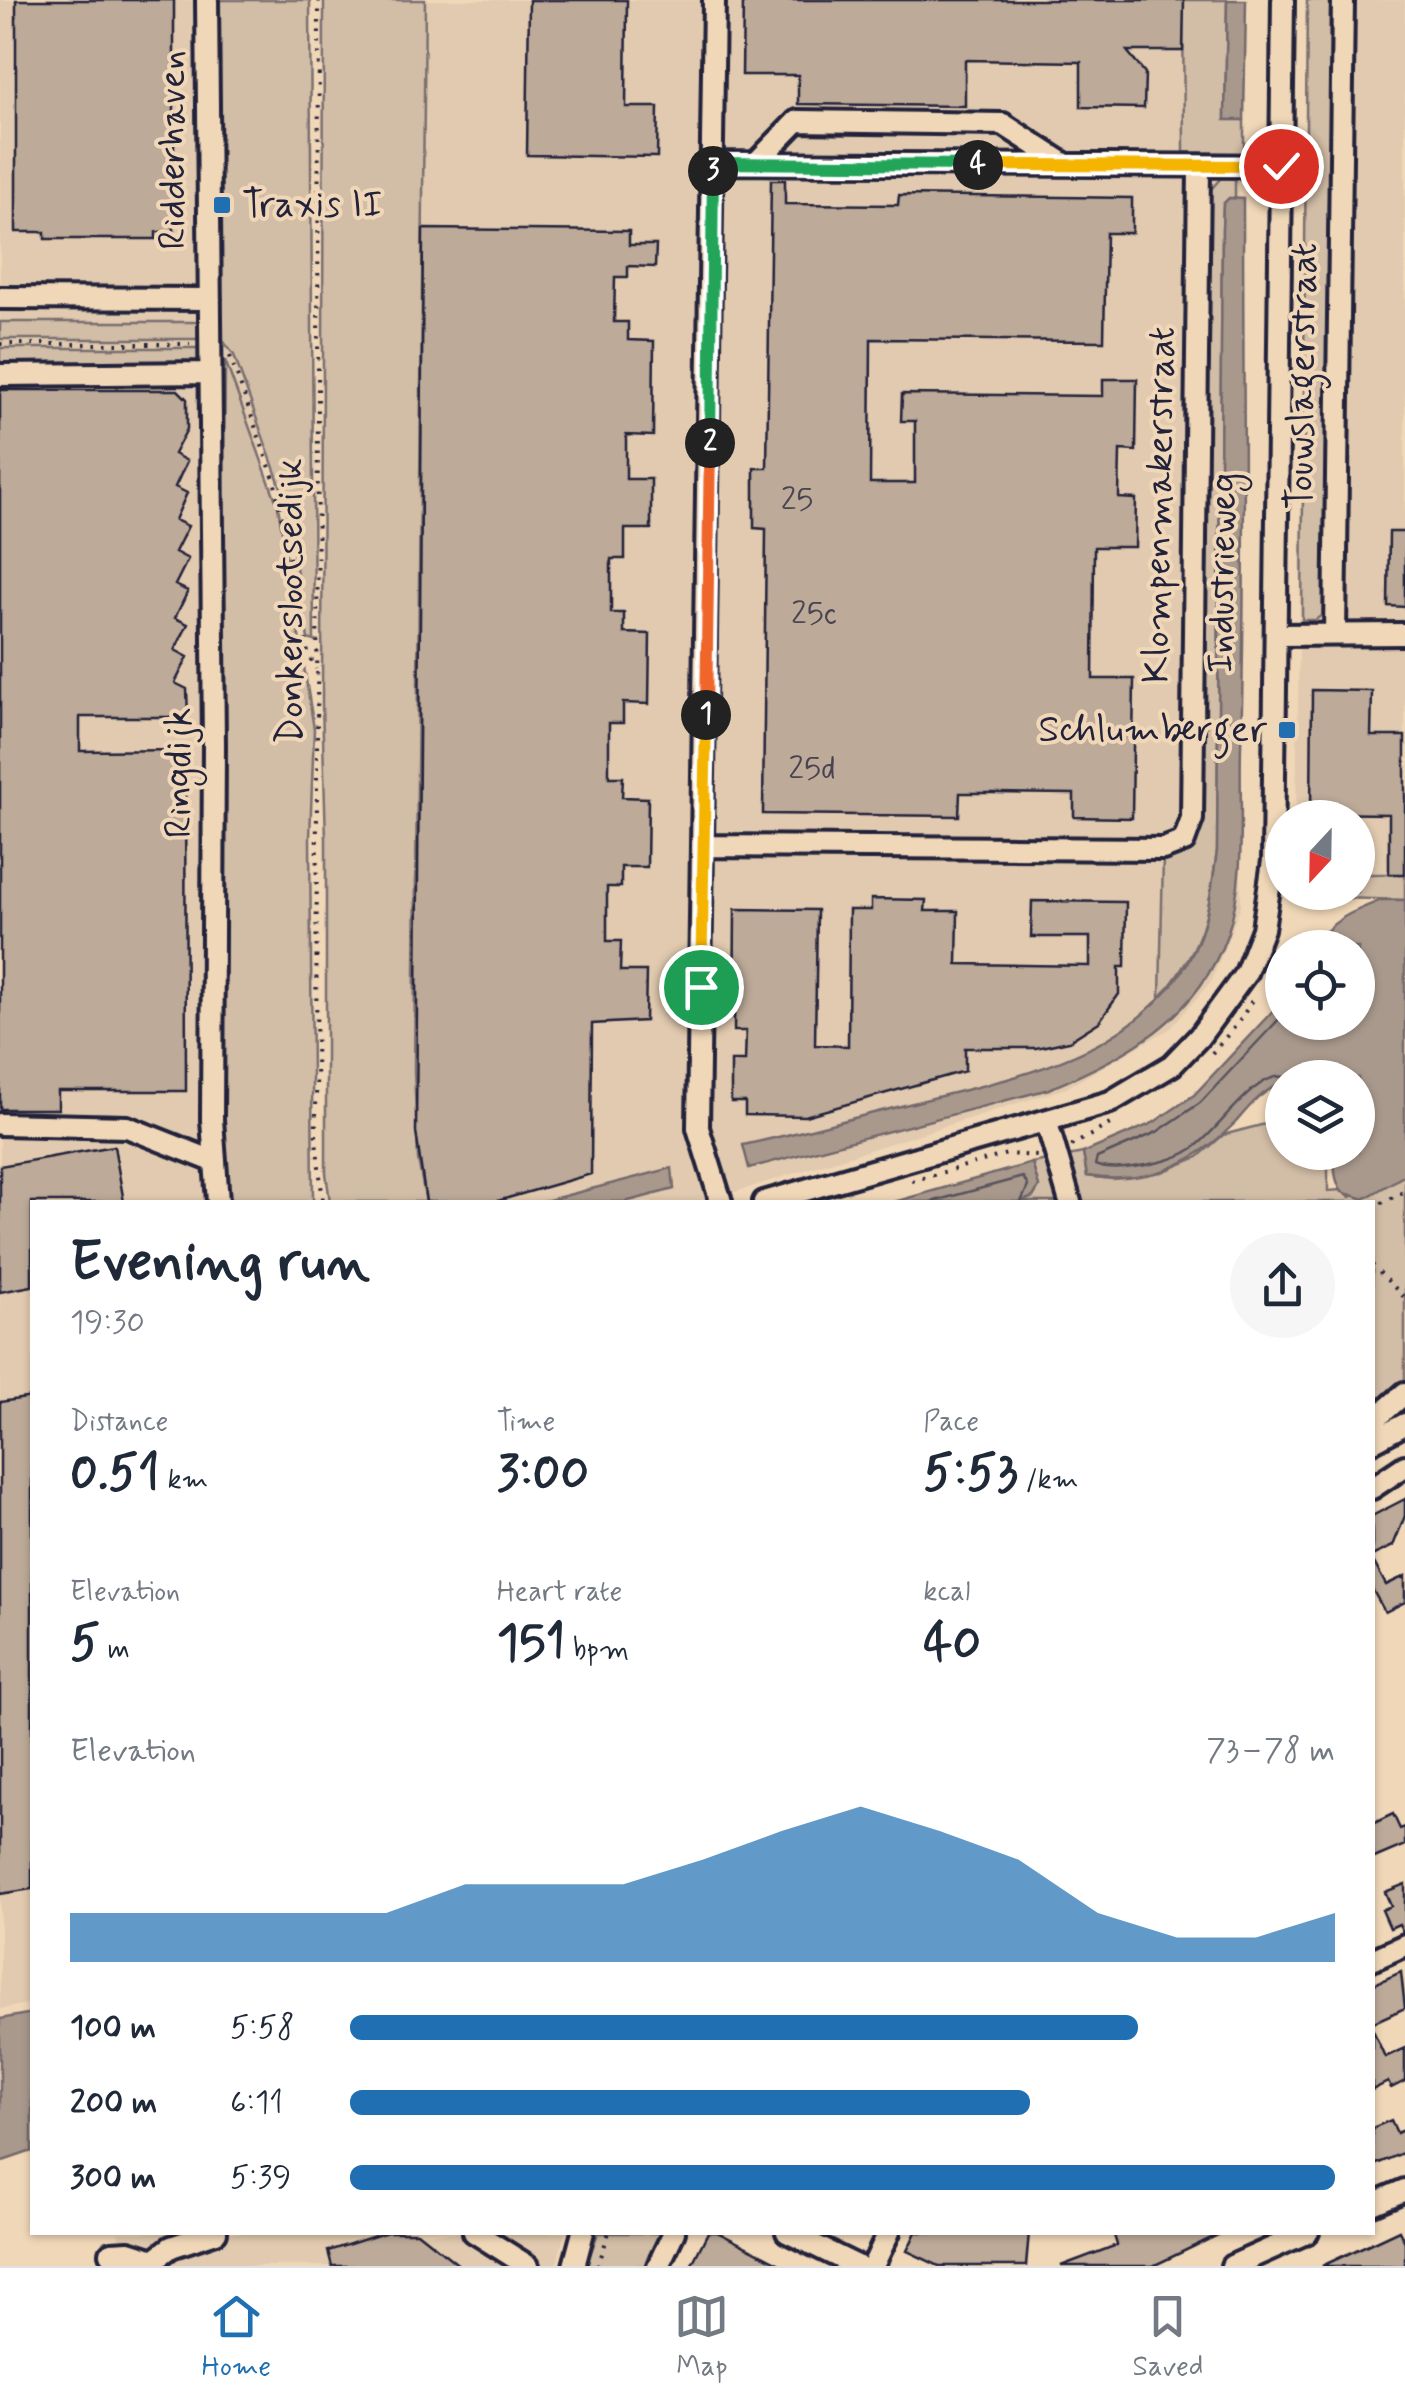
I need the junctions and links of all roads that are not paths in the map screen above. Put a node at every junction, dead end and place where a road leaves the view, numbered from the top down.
1 (207, 0) edge
2 (714, 0) edge
3 (1283, 0) edge
4 (1344, 0) edge
5 (713, 163) junction
6 (756, 163) junction
7 (1068, 166) junction
8 (1198, 166) junction
9 (1281, 166) junction
10 (0, 298) edge
11 (210, 299) junction
12 (210, 343) joint
13 (210, 373) junction
14 (0, 376) edge
15 (1335, 634) junction
16 (1405, 634) edge
17 (1277, 635) junction
18 (704, 846) junction
19 (1047, 1123) junction
20 (0, 1124) edge
21 (213, 1161) junction
22 (218, 1200) edge
23 (720, 1200) edge
24 (771, 1200) edge
25 (1069, 1200) edge
26 (1405, 1394) edge
27 (1375, 1419) edge
28 (1405, 1424) edge
29 (1375, 1440) edge
30 (1405, 1466) edge
31 (1375, 1486) edge
32 (1405, 1946) edge
33 (1376, 1951) edge
34 (1405, 2190) edge
35 (1375, 2203) edge
36 (207, 2235) edge
37 (479, 2235) edge
38 (582, 2235) edge
39 (673, 2235) edge
40 (793, 2235) edge
41 (888, 2235) edge
42 (1301, 2235) edge
43 (112, 2253) dead end
44 (154, 2263) edge
45 (528, 2266) edge
46 (574, 2266) edge
47 (658, 2266) edge
48 (857, 2266) edge
49 (873, 2266) edge
50 (1232, 2266) edge

1 - 11 street, Ridderhaven
2 - 5 street
3 - 9 street, Industrieweg
4 - 15 street, Touwslagerstraat
5 - 6 street
5 - 18 street
6 - 7 street
6 - 7 street
7 - 8 street
8 - 9 street
8 - 18 street, Klompenmakerstraat
9 - 17 street, Industrieweg
10 - 11 street, Ridderhaven
11 - 12 street, Ridderhaven
12 - 13 street, Ringdijk
13 - 14 street
13 - 21 street, Ringdijk
15 - 16 street
15 - 17 street
17 - 19 street, Industrieweg
18 - 23 street
19 - 24 street, Industrieweg
19 - 25 street
20 - 21 street
21 - 22 street, Ringdijk
26 - 27 street
28 - 29 street
30 - 31 street
32 - 33 street
34 - 35 street
36 - 44 street
37 - 45 street
38 - 46 street
39 - 47 street
40 - 48 street
41 - 49 street
42 - 50 street
43 - 44 street

